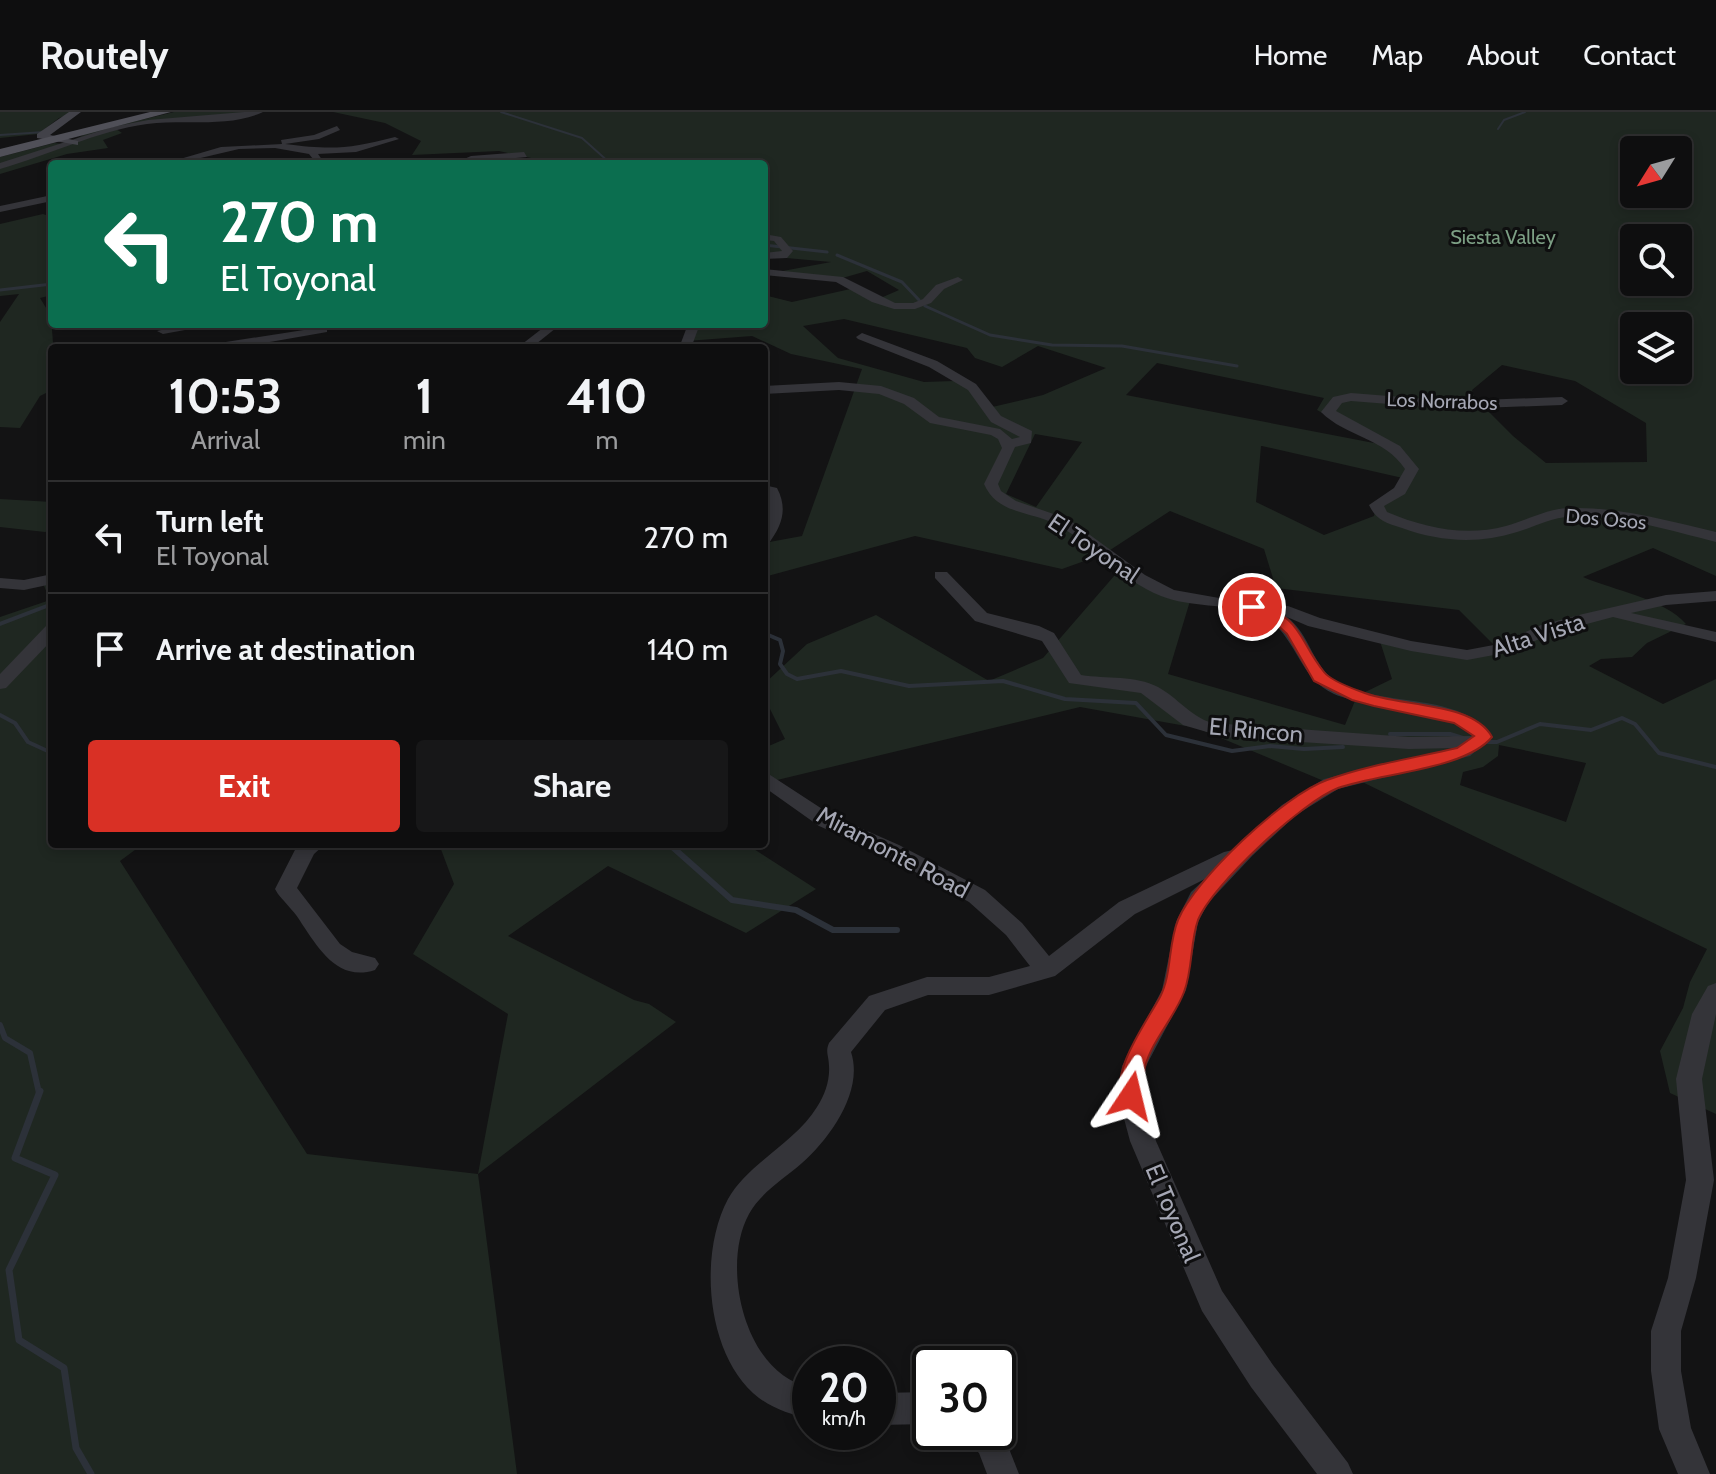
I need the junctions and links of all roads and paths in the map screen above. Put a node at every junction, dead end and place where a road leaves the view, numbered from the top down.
1 (76, 112) edge
2 (157, 112) edge
3 (165, 112) edge
4 (259, 112) edge
5 (200, 120) junction
6 (337, 128) dead end
7 (156, 132) dead end
8 (47, 136) junction
9 (395, 139) dead end
10 (74, 143) junction
11 (273, 144) junction
12 (312, 152) junction
13 (0, 153) edge
14 (524, 155) dead end
15 (182, 160) edge
16 (318, 160) edge
17 (468, 160) edge
18 (0, 166) edge
19 (48, 199) edge
20 (0, 209) edge
21 (768, 238) edge
22 (768, 256) edge
23 (768, 272) edge
24 (958, 280) dead end
25 (317, 328) edge
26 (550, 328) edge
27 (862, 337) dead end
28 (234, 344) edge
29 (528, 344) edge
30 (768, 390) edge
31 (1562, 401) dead end
32 (1328, 412) joint
33 (1009, 444) junction
34 (768, 490) edge
35 (768, 534) edge
36 (1716, 537) edge
37 (941, 575) dead end
38 (48, 580) edge
39 (0, 583) edge
40 (1716, 596) edge
41 (1267, 612) junction
42 (1614, 614) junction
43 (48, 634) edge
44 (1716, 637) edge
45 (0, 684) edge
46 (1483, 737) junction
47 (768, 780) edge
48 (308, 848) edge
49 (1246, 850) junction
50 (367, 964) dead end
51 (1047, 970) junction
52 (1716, 992) edge
53 (792, 1398) edge
54 (994, 1450) edge
55 (1003, 1474) edge
56 (1337, 1474) edge
57 (1694, 1474) edge

1 - 8 street
2 - 8 main road
3 - 8 main road
4 - 5 street
5 - 7 street
5 - 10 street
6 - 11 street
8 - 10 street
8 - 13 main road
8 - 13 main road
9 - 12 street
10 - 18 street
11 - 12 street
11 - 15 street
12 - 16 street
14 - 17 street
19 - 20 street
21 - 22 street
23 - 24 street
25 - 28 street
26 - 29 street
27 - 33 street
30 - 33 street
31 - 32 street, Los Norrabos
32 - 36 street, Dos Osos
33 - 41 street, El Toyonal
34 - 35 street
37 - 46 street, El Rincon
38 - 39 street
40 - 42 street, Alta Vista
41 - 42 street, Alta Vista
41 - 46 street
42 - 44 street
43 - 45 street
46 - 49 street, El Toyonal
47 - 51 street, Miramonte Road
48 - 50 street
49 - 51 street
49 - 56 street, El Toyonal
51 - 53 street
52 - 57 street
54 - 55 street

